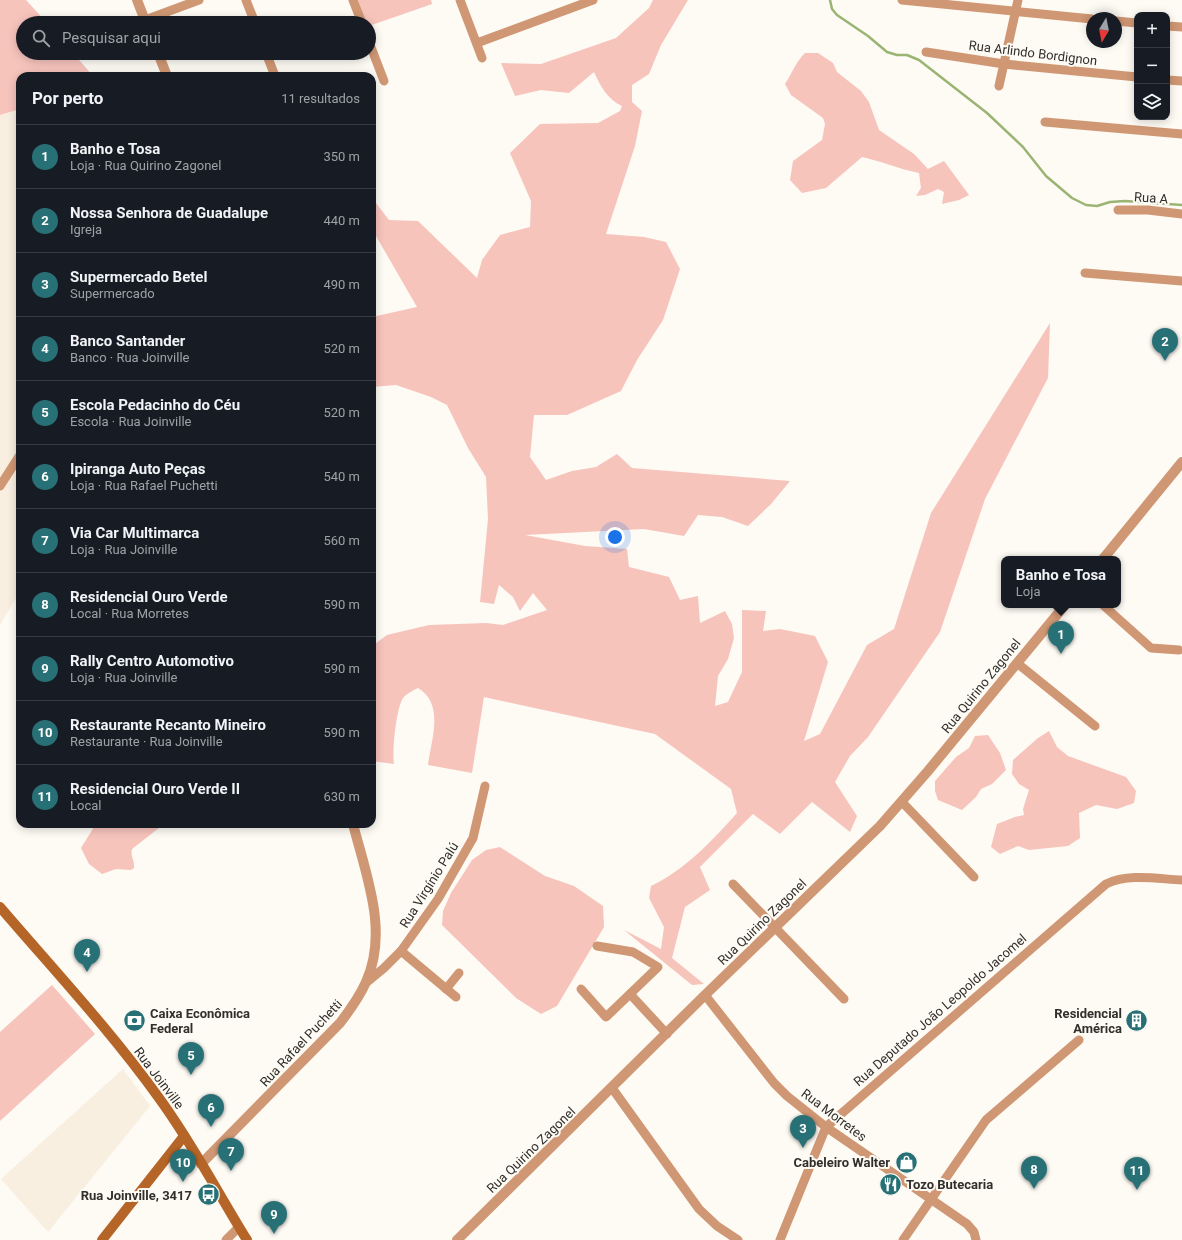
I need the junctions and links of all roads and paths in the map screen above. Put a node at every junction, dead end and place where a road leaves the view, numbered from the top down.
1 (137, 0) edge
2 (199, 0) edge
3 (246, 0) edge
4 (353, 0) edge
5 (460, 0) edge
6 (593, 0) edge
7 (902, 0) edge
8 (1018, 0) edge
9 (1016, 11) junction
10 (144, 16) edge
11 (160, 16) edge
12 (252, 16) edge
13 (359, 16) edge
14 (1086, 18) edge
15 (1122, 22) edge
16 (1134, 23) edge
17 (1170, 26) edge
18 (1182, 27) edge
19 (477, 43) junction
20 (926, 52) dead end
21 (482, 58) dead end
22 (161, 60) edge
23 (269, 60) edge
24 (376, 60) edge
25 (1004, 64) junction
26 (165, 72) edge
27 (273, 72) edge
28 (1134, 77) edge
29 (1170, 80) edge
30 (384, 81) dead end
31 (1182, 81) edge
32 (998, 86) dead end
33 (1046, 122) dead end
34 (1182, 134) edge
35 (1118, 210) dead end
36 (1182, 214) edge
37 (1085, 273) dead end
38 (1182, 280) edge
39 (16, 461) edge
40 (1182, 462) edge
41 (0, 486) edge
42 (1104, 556) edge
43 (1063, 608) edge
44 (1106, 608) edge
45 (1179, 650) dead end
46 (1017, 663) junction
47 (1095, 726) dead end
48 (485, 786) dead end
49 (902, 802) junction
50 (354, 828) edge
51 (974, 878) dead end
52 (1182, 880) edge
53 (733, 884) dead end
54 (0, 907) edge
55 (775, 928) junction
56 (597, 946) dead end
57 (401, 951) junction
58 (458, 973) dead end
59 (366, 982) junction
60 (446, 989) junction
61 (581, 989) dead end
62 (630, 994) junction
63 (705, 995) junction
64 (456, 997) dead end
65 (844, 999) dead end
66 (668, 1034) junction
67 (1078, 1040) dead end
68 (612, 1088) junction
69 (826, 1127) junction
70 (184, 1136) junction
71 (201, 1164) junction
72 (931, 1199) junction
73 (239, 1227) junction
74 (102, 1240) edge
75 (226, 1240) edge
76 (247, 1240) edge
77 (457, 1240) edge
78 (738, 1240) edge
79 (780, 1240) edge
80 (903, 1240) edge
81 (976, 1240) edge

1 - 10 street
2 - 11 street
3 - 12 street
4 - 13 street
5 - 19 street
6 - 19 street
7 - 9 street
8 - 9 street
9 - 14 street
9 - 25 street
15 - 16 street
17 - 18 street
19 - 21 street
20 - 25 street, Rua Arlindo Bordignon
22 - 26 street
23 - 27 street
24 - 30 street
25 - 28 street, Rua Arlindo Bordignon
25 - 32 street
29 - 31 street
33 - 34 street
35 - 36 street, Rua A
37 - 38 street
39 - 41 street
40 - 42 street
43 - 46 street, Rua Quirino Zagonel
44 - 45 street
46 - 47 street
46 - 49 street, Rua Quirino Zagonel
48 - 57 street, Rua Virgínio Palú
49 - 51 street
49 - 55 street, Rua Quirino Zagonel
50 - 59 street, Rua Rafael Puchetti
52 - 69 street, Rua Deputado João Leopoldo Jacomel
53 - 55 street
54 - 70 main road, Rua Joinville
55 - 63 street, Rua Quirino Zagonel
55 - 65 street
56 - 62 street
57 - 59 street, Rua Virgínio Palú
57 - 60 street
58 - 60 street
59 - 71 street, Rua Rafael Puchetti
60 - 64 street
61 - 62 street
62 - 66 street
63 - 66 street, Rua Quirino Zagonel
63 - 69 street, Rua Morretes
66 - 68 street, Rua Quirino Zagonel
67 - 72 street
68 - 77 street, Rua Quirino Zagonel
68 - 78 street
69 - 72 street, Rua Morretes
69 - 79 street, Rua Deputado João Leopoldo Jacomel
70 - 71 main road, Rua Joinville
70 - 74 main road
71 - 73 main road, Rua Joinville
72 - 80 street
72 - 81 street, Rua Morretes
73 - 75 street
73 - 76 main road, Rua Joinville

